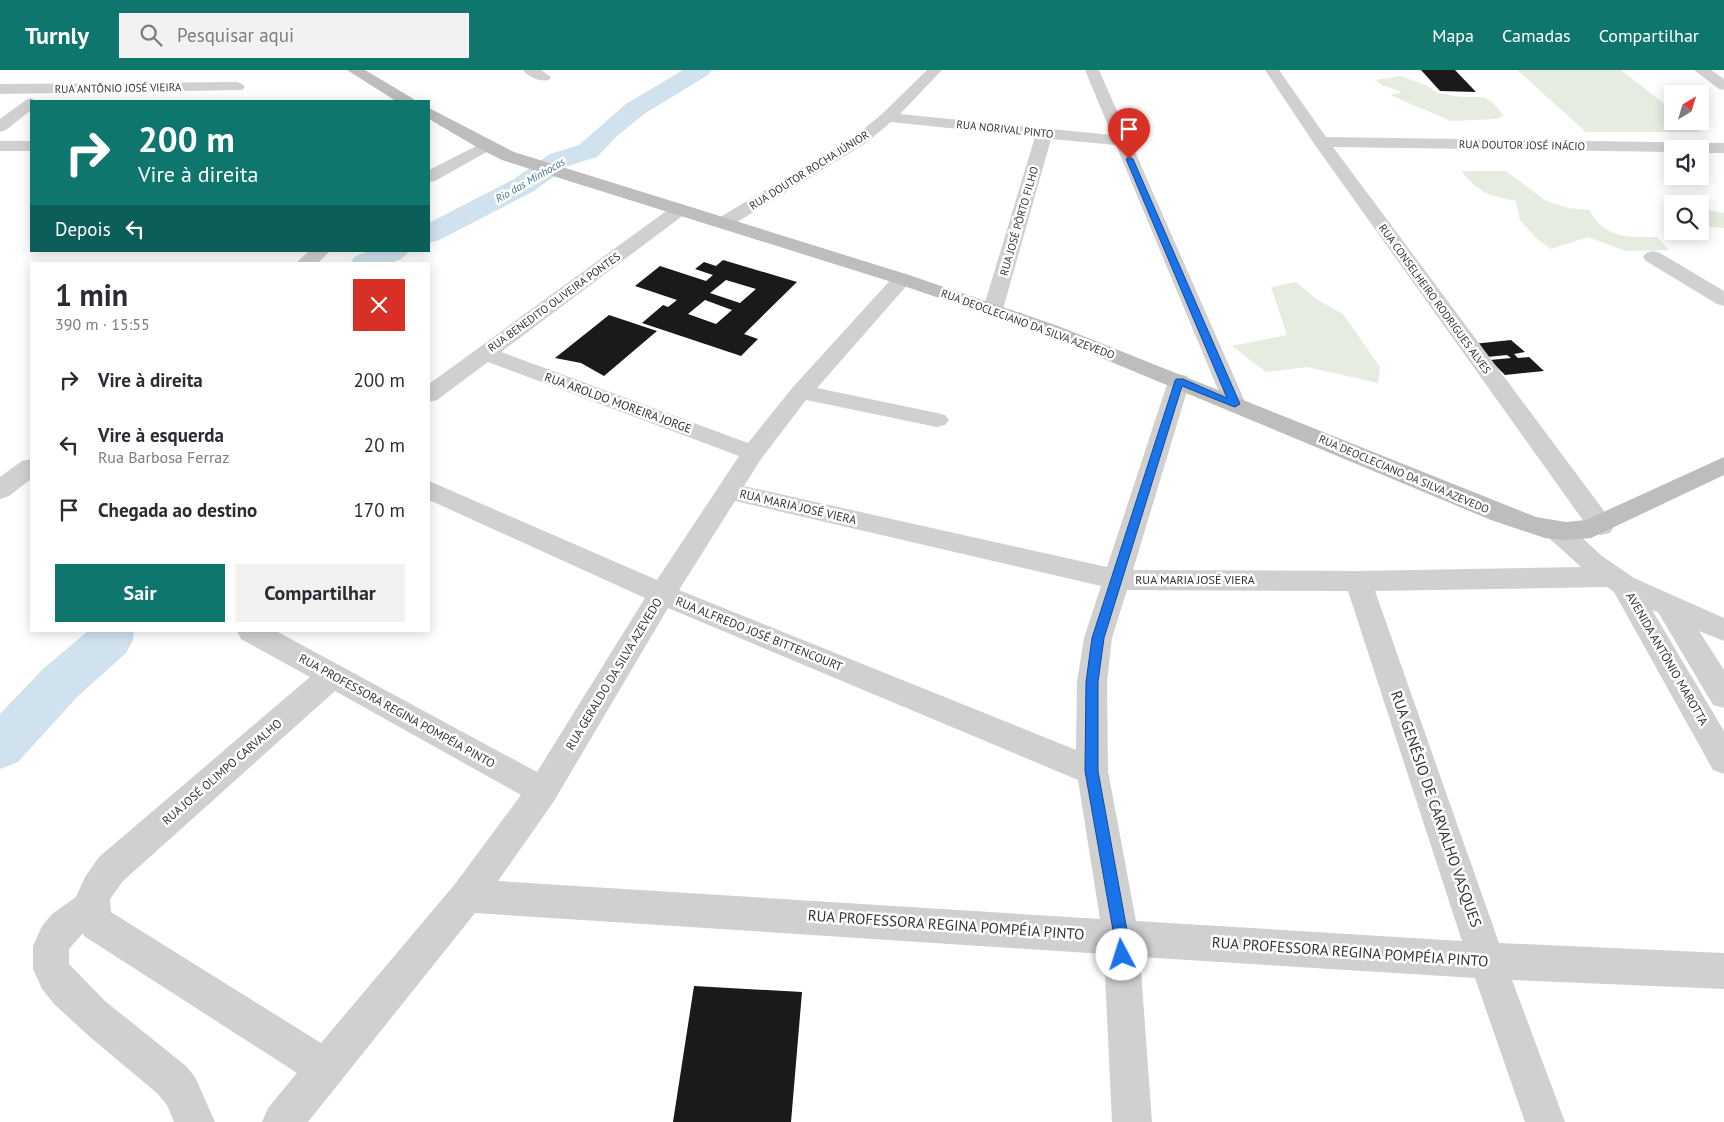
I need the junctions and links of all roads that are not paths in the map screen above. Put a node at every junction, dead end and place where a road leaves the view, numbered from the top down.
1 (224, 70) edge
2 (354, 70) edge
3 (530, 70) edge
4 (935, 70) edge
5 (1092, 70) edge
6 (1272, 70) edge
7 (1701, 70) edge
8 (68, 75) dead end
9 (544, 77) dead end
10 (1724, 86) edge
11 (237, 87) junction
12 (0, 89) edge
13 (50, 89) junction
14 (36, 100) edge
15 (247, 100) edge
16 (406, 100) edge
17 (30, 104) edge
18 (430, 115) edge
19 (888, 117) junction
20 (0, 128) edge
21 (1044, 133) junction
22 (1122, 141) junction
23 (1321, 142) junction
24 (0, 146) edge
25 (30, 146) edge
26 (486, 146) junction
27 (1724, 148) edge
28 (430, 176) edge
29 (679, 210) junction
30 (723, 223) junction
31 (320, 252) edge
32 (1653, 257) dead end
33 (307, 262) edge
34 (902, 279) junction
35 (1724, 300) edge
36 (993, 309) junction
37 (484, 354) junction
38 (1179, 381) junction
39 (801, 392) junction
40 (430, 394) edge
41 (1235, 404) junction
42 (937, 420) dead end
43 (752, 453) junction
44 (1724, 465) edge
45 (30, 468) edge
46 (0, 490) edge
47 (430, 490) edge
48 (728, 491) junction
49 (1601, 526) junction
50 (1559, 532) junction
51 (1118, 580) junction
52 (1358, 580) junction
53 (1618, 581) junction
54 (662, 594) junction
55 (1667, 602) junction
56 (1724, 630) edge
57 (252, 632) edge
58 (333, 675) junction
59 (1724, 696) edge
60 (1724, 760) edge
61 (1092, 771) junction
62 (543, 792) junction
63 (467, 896) junction
64 (91, 907) junction
65 (1121, 936) junction
66 (1487, 961) junction
67 (1724, 971) edge
68 (325, 1068) junction
69 (195, 1122) edge
70 (282, 1122) edge
71 (1132, 1122) edge
72 (1546, 1122) edge

1 - 11 street
2 - 16 main road
3 - 9 street
4 - 19 street, RUA DOUTOR ROCHA JÚNIOR
5 - 22 street
6 - 23 street, RUA CONSELHEIRO RODRIGUES ALVES
7 - 10 street
8 - 13 street
11 - 13 street, RUA ANTÔNIO JOSÉ VIEIRA
11 - 15 street
12 - 13 street, RUA ANTÔNIO JOSÉ VIEIRA
13 - 14 street
17 - 20 street
18 - 26 main road, RUA DEOCLECIANO DA SILVA AZEVEDO
19 - 21 street, RUA NORIVAL PINTO
19 - 30 street, RUA DOUTOR ROCHA JÚNIOR
21 - 22 street, RUA NORIVAL PINTO
21 - 36 street, RUA JOSÉ PÔRTO FILHO
22 - 41 street
23 - 27 street, RUA DOUTOR JOSÉ INÁCIO
23 - 49 street, RUA CONSELHEIRO RODRIGUES ALVES
24 - 25 street
26 - 28 street
26 - 29 main road, RUA DEOCLECIANO DA SILVA AZEVEDO
29 - 30 main road, RUA DEOCLECIANO DA SILVA AZEVEDO
29 - 37 street, RUA BENEDITO OLIVEIRA PONTES
30 - 34 main road, RUA DEOCLECIANO DA SILVA AZEVEDO
31 - 33 street
32 - 35 street
34 - 36 main road, RUA DEOCLECIANO DA SILVA AZEVEDO
34 - 39 street, RUA GERALDO DA SILVA AZEVEDO
36 - 38 main road, RUA DEOCLECIANO DA SILVA AZEVEDO
37 - 40 street, RUA BENEDITO OLIVEIRA PONTES
37 - 43 street, RUA AROLDO MOREIRA JORGE
38 - 41 main road, RUA DEOCLECIANO DA SILVA AZEVEDO
38 - 51 street
39 - 42 street
39 - 43 street, RUA GERALDO DA SILVA AZEVEDO
41 - 50 main road, RUA DEOCLECIANO DA SILVA AZEVEDO
43 - 48 street, RUA GERALDO DA SILVA AZEVEDO
44 - 49 main road, RUA DEOCLECIANO DA SILVA AZEVEDO
45 - 46 street
47 - 54 street, RUA ALFREDO JOSÉ BITTENCOURT
48 - 51 street, RUA MARIA JOSÉ VIERA
48 - 54 street, RUA GERALDO DA SILVA AZEVEDO
49 - 50 main road, RUA DEOCLECIANO DA SILVA AZEVEDO
50 - 53 street
51 - 52 street, RUA MARIA JOSÉ VIERA
51 - 61 street
52 - 53 street, RUA MARIA JOSÉ VIERA
52 - 66 street, RUA GENÉSIO DE CARVALHO VASQUES
53 - 55 street
53 - 60 street, AVENIDA ANTÔNIO MAROTTA
54 - 61 street, RUA ALFREDO JOSÉ BITTENCOURT
54 - 62 street, RUA GERALDO DA SILVA AZEVEDO
55 - 56 street
55 - 59 street
57 - 58 street, RUA PROFESSORA REGINA POMPÉIA PINTO
58 - 62 street, RUA PROFESSORA REGINA POMPÉIA PINTO
58 - 64 street, RUA JOSÉ OLIMPO CARVALHO
61 - 65 street
62 - 63 street, RUA GERALDO DA SILVA AZEVEDO
63 - 65 street, RUA PROFESSORA REGINA POMPÉIA PINTO
63 - 68 street, RUA GERALDO DA SILVA AZEVEDO
64 - 68 street
64 - 69 street
65 - 66 street, RUA PROFESSORA REGINA POMPÉIA PINTO
65 - 71 street
66 - 67 street, RUA PROFESSORA REGINA POMPÉIA PINTO
66 - 72 street, RUA GENÉSIO DE CARVALHO VASQUES
68 - 70 street, RUA GERALDO DA SILVA AZEVEDO

